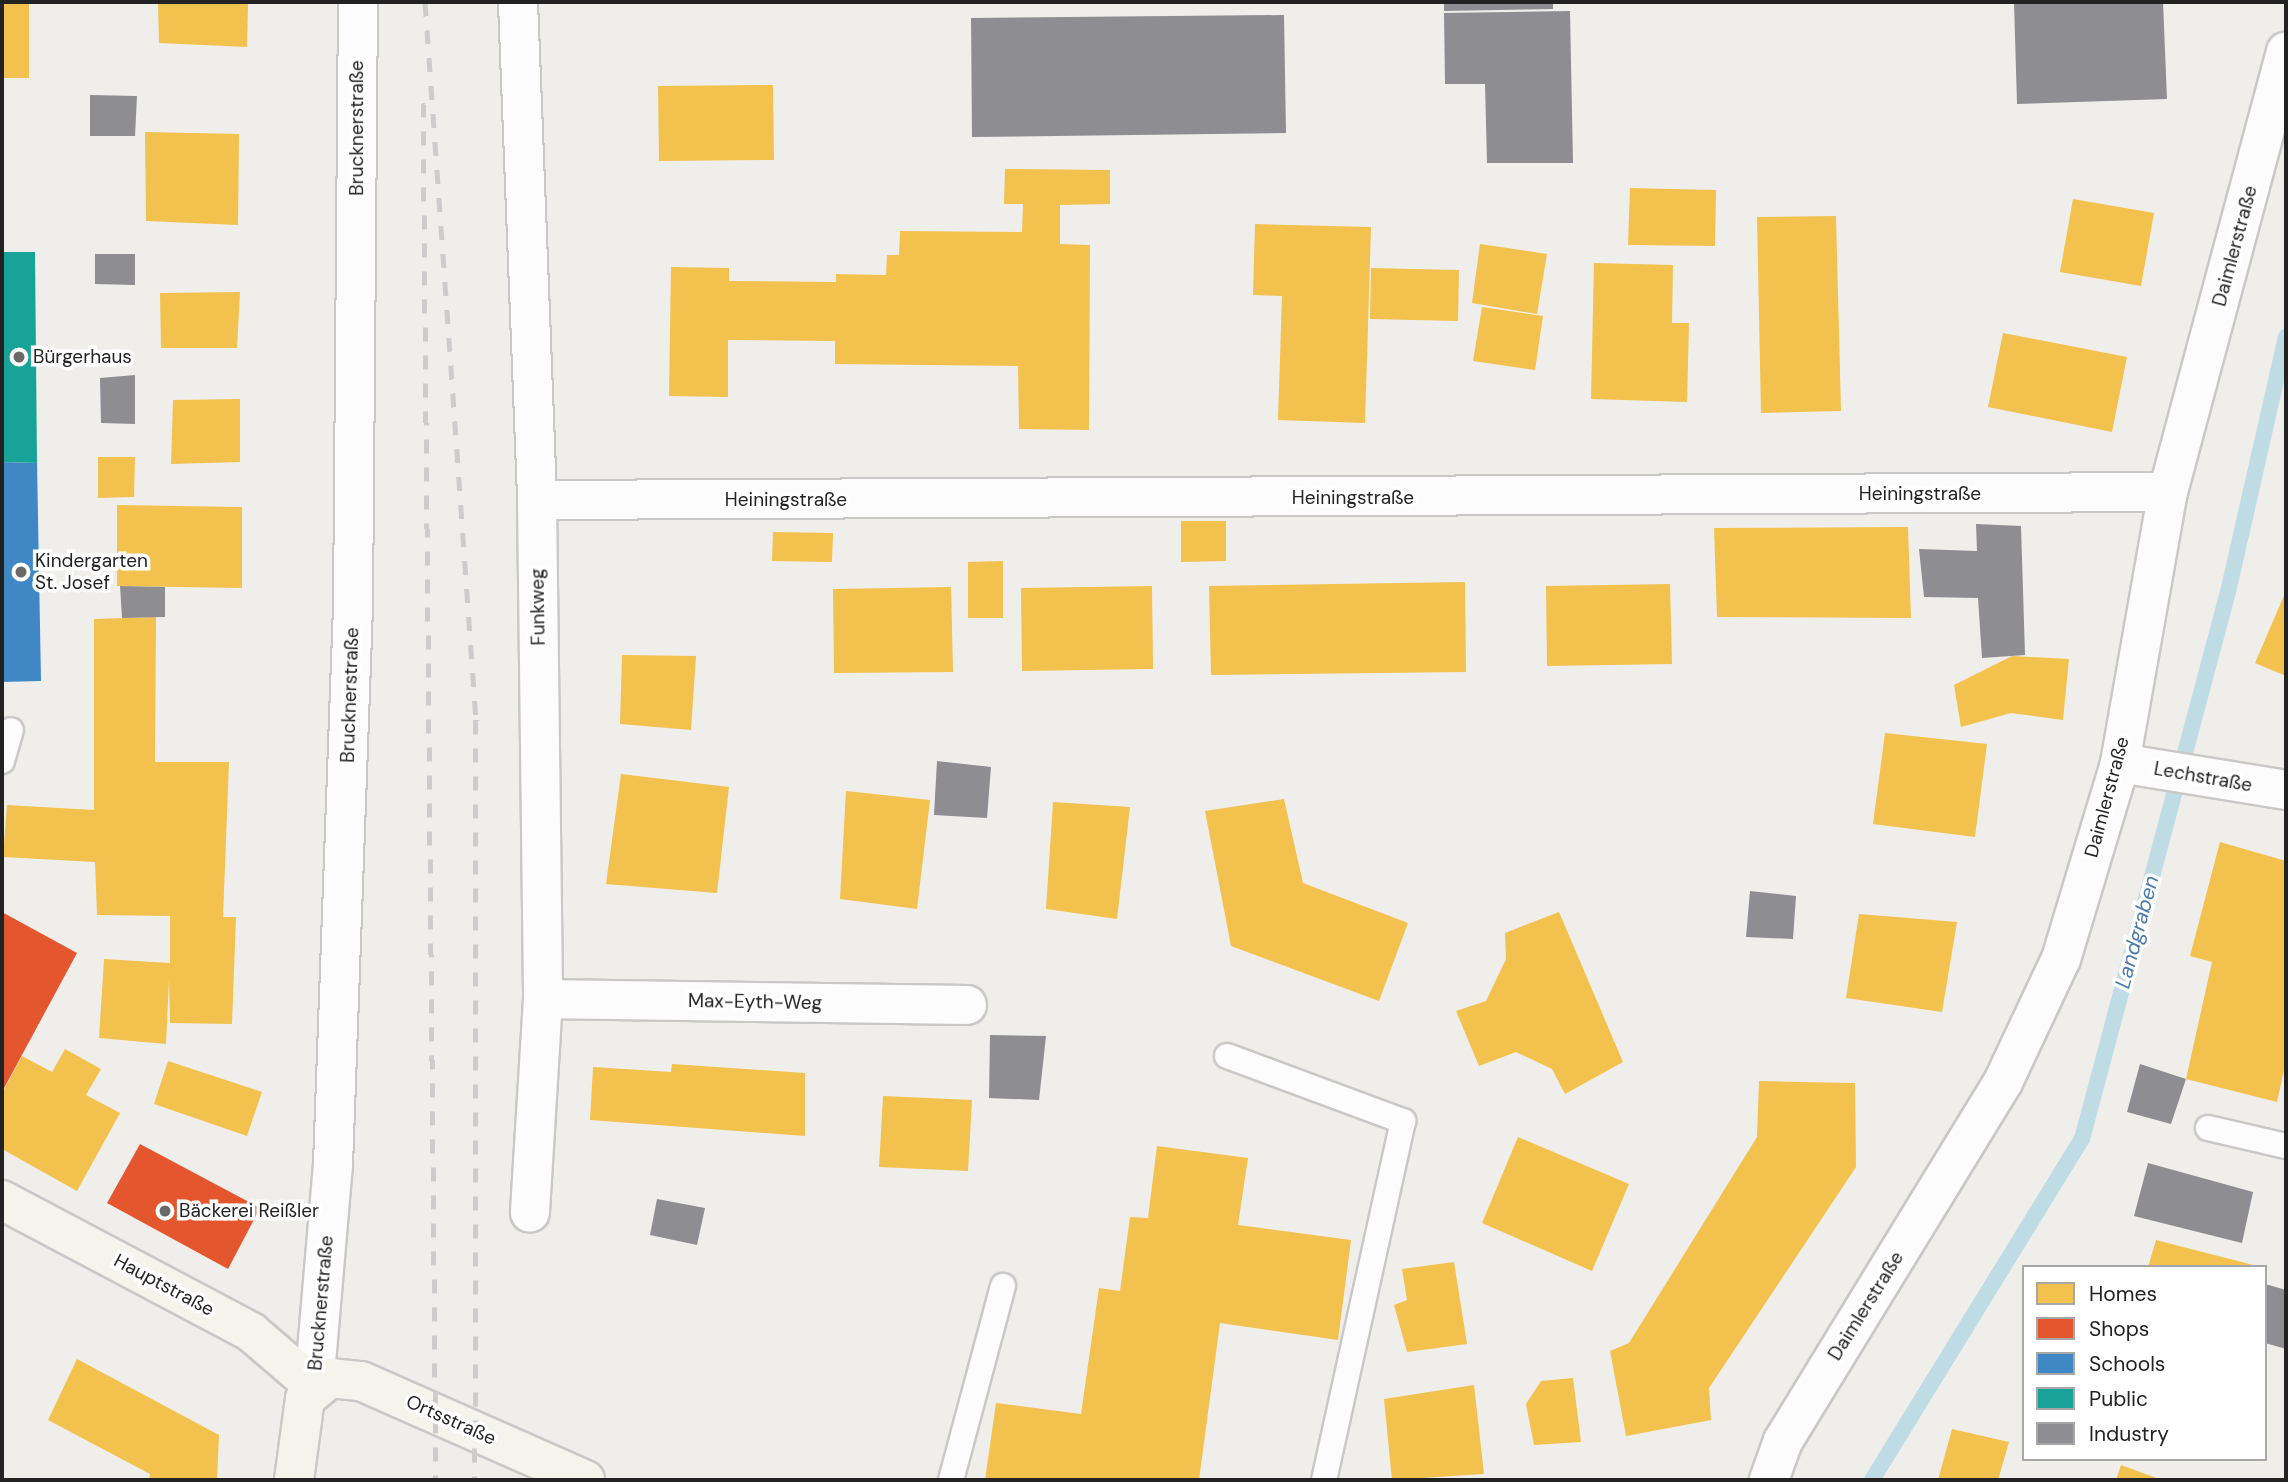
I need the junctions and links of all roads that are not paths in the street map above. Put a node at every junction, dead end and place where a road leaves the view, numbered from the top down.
1 (358, 2) edge
2 (518, 2) edge
3 (2286, 52) edge
4 (2168, 492) junction
5 (537, 500) junction
6 (11, 730) dead end
7 (2, 761) edge
8 (2120, 763) junction
9 (2286, 790) edge
10 (543, 999) junction
11 (967, 1005) dead end
12 (1227, 1056) dead end
13 (2208, 1128) dead end
14 (2286, 1146) edge
15 (2, 1200) edge
16 (530, 1213) dead end
17 (1003, 1286) dead end
18 (314, 1386) junction
19 (294, 1480) edge
20 (585, 1480) edge
21 (951, 1480) edge
22 (1324, 1480) edge
23 (1769, 1480) edge

1 - 18 street, Brucknerstraße
2 - 5 street, Funkweg
3 - 4 street, Daimlerstraße
4 - 5 street, Heiningstraße
4 - 8 street, Daimlerstraße
5 - 10 street, Funkweg
6 - 7 lane
8 - 9 street, Lechstraße
8 - 23 street, Daimlerstraße
10 - 11 street, Max-Eyth-Weg
10 - 16 street, Funkweg
12 - 22 lane
13 - 14 lane
15 - 18 street, Hauptstraße
17 - 21 lane
18 - 19 street
18 - 20 street, Ortsstraße

